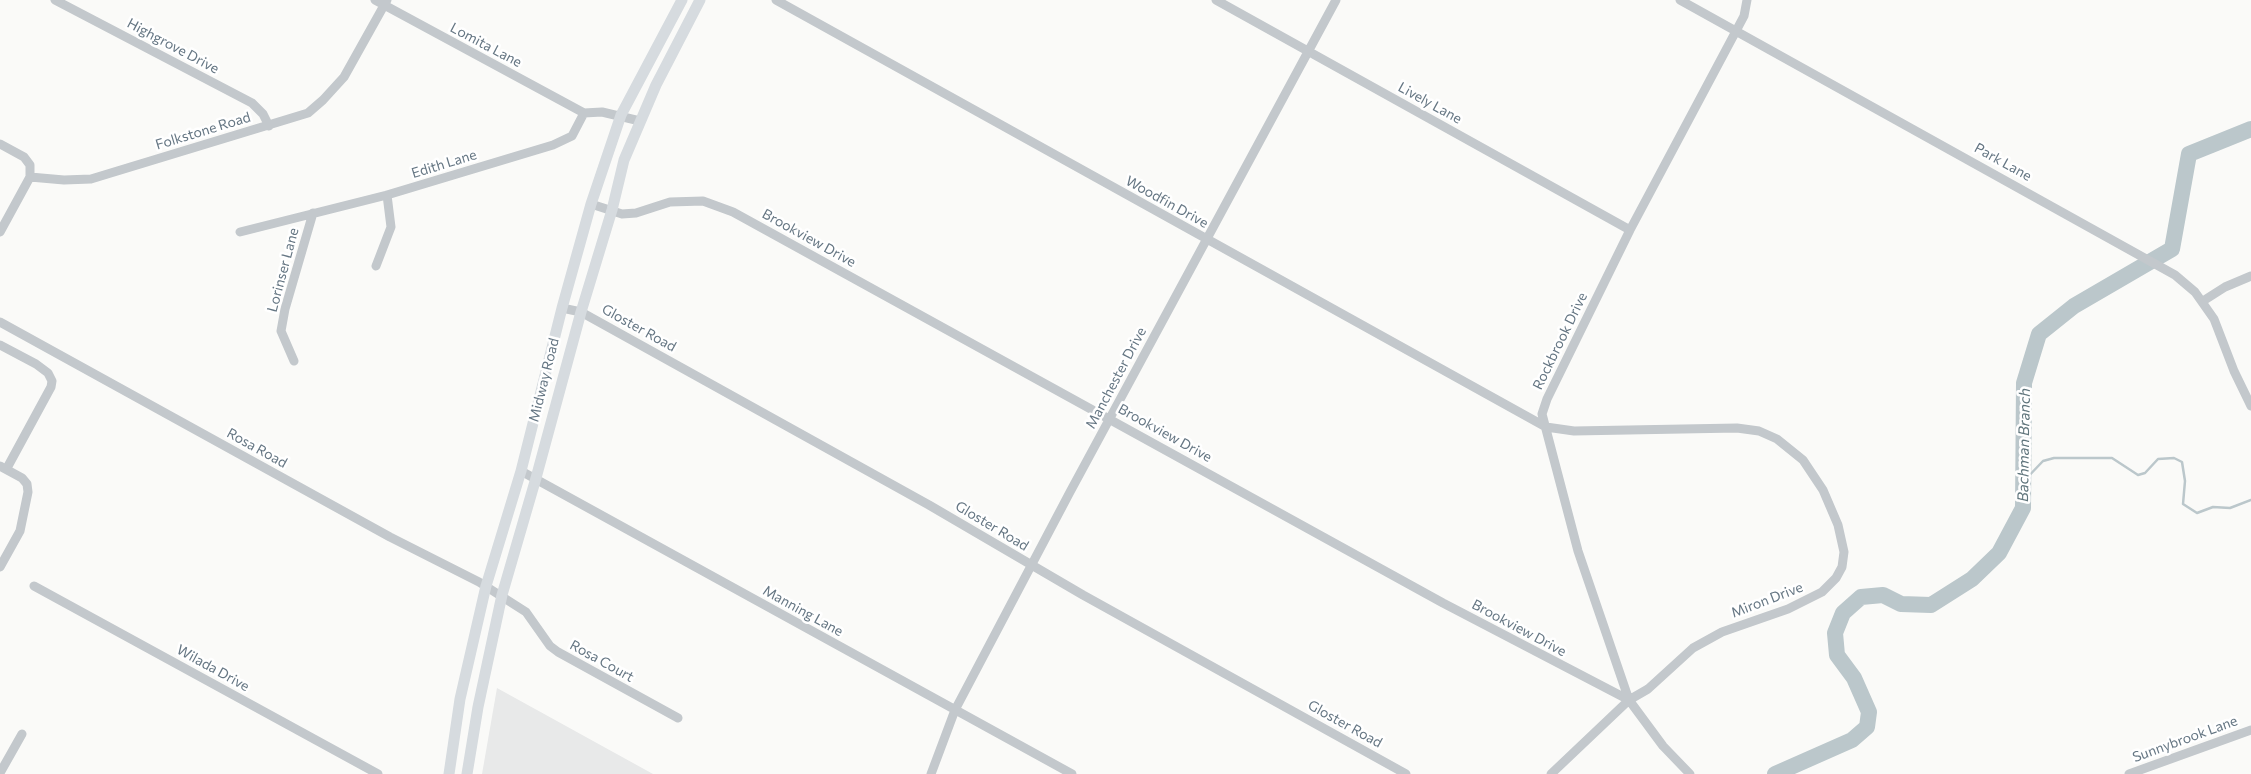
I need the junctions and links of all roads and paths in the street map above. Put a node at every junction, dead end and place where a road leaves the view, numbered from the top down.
1 (55, 0) edge
2 (375, 0) edge
3 (682, 0) edge
4 (776, 0) edge
5 (1216, 0) edge
6 (1336, 0) edge
7 (1680, 0) edge
8 (1747, 0) edge
9 (697, 1) edge
10 (385, 2) edge
11 (1737, 31) junction
12 (1309, 52) junction
13 (584, 114) junction
14 (621, 115) junction
15 (640, 120) junction
16 (269, 126) junction
17 (0, 144) edge
18 (30, 177) junction
19 (387, 196) junction
20 (591, 204) junction
21 (612, 210) junction
22 (313, 213) junction
23 (1630, 230) junction
24 (0, 232) edge
25 (240, 232) dead end
26 (1206, 240) junction
27 (376, 266) dead end
28 (2251, 276) edge
29 (2203, 301) junction
30 (562, 308) junction
31 (581, 312) junction
32 (0, 322) edge
33 (0, 345) edge
34 (294, 361) dead end
35 (2251, 406) edge
36 (1110, 418) junction
37 (1546, 427) junction
38 (3, 467) edge
39 (521, 471) junction
40 (536, 478) junction
41 (1031, 566) junction
42 (0, 567) edge
43 (34, 586) dead end
44 (486, 586) junction
45 (502, 595) junction
46 (1629, 700) junction
47 (955, 710) junction
48 (678, 718) dead end
49 (2251, 730) edge
50 (22, 734) dead end
51 (0, 773) edge
52 (378, 774) edge
53 (449, 774) edge
54 (467, 774) edge
55 (931, 774) edge
56 (1072, 774) edge
57 (1406, 774) edge
58 (1551, 774) edge
59 (1690, 774) edge
60 (2129, 774) edge

1 - 16 street, Highgrove Drive
2 - 10 street, Lomita Lane
3 - 14 main road, Midway Road
4 - 26 street, Woodfin Drive
5 - 12 street, Lively Lane
6 - 12 street, Manchester Drive
7 - 11 street, Park Lane
8 - 11 street, Rockbrook Drive
9 - 15 main road, Midway Road
10 - 13 street, Lomita Lane
10 - 16 street, Folkstone Road
11 - 23 street, Rockbrook Drive
11 - 29 street, Park Lane
12 - 23 street, Lively Lane
12 - 26 street, Manchester Drive
13 - 14 street
13 - 19 street, Edith Lane
14 - 15 street
14 - 20 main road, Midway Road
15 - 21 main road, Midway Road
16 - 18 street, Folkstone Road
17 - 18 street
18 - 24 street
19 - 22 street, Edith Lane
19 - 27 street
20 - 21 street, Brookview Drive
20 - 30 main road, Midway Road
21 - 31 main road, Midway Road
21 - 36 street, Brookview Drive
22 - 25 street, Edith Lane
22 - 34 street, Lorinser Lane
23 - 37 street, Rockbrook Drive
26 - 36 street, Manchester Drive
26 - 37 street, Woodfin Drive
28 - 29 street
29 - 35 street, Park Lane
30 - 31 street, Gloster Road
30 - 39 main road, Midway Road
31 - 40 main road, Midway Road
31 - 41 street, Gloster Road
32 - 44 street, Rosa Road
33 - 38 street
36 - 41 street, Manchester Drive
36 - 46 street, Brookview Drive
37 - 46 street, Rockbrook Drive
37 - 46 street, Miron Drive
38 - 42 street
39 - 40 street, Manning Lane
39 - 44 main road, Midway Road
40 - 45 main road, Midway Road
40 - 47 street, Manning Lane
41 - 47 street, Manchester Drive
41 - 57 street, Gloster Road
43 - 52 street, Wilada Drive
44 - 45 street, Rosa Road
44 - 53 main road, Midway Road
45 - 48 street, Rosa Court
45 - 54 main road, Midway Road
46 - 58 street
46 - 59 street, Brookview Drive
47 - 55 street, Manchester Drive
47 - 56 street, Manning Lane
49 - 60 street, Sunnybrook Lane
50 - 51 street

